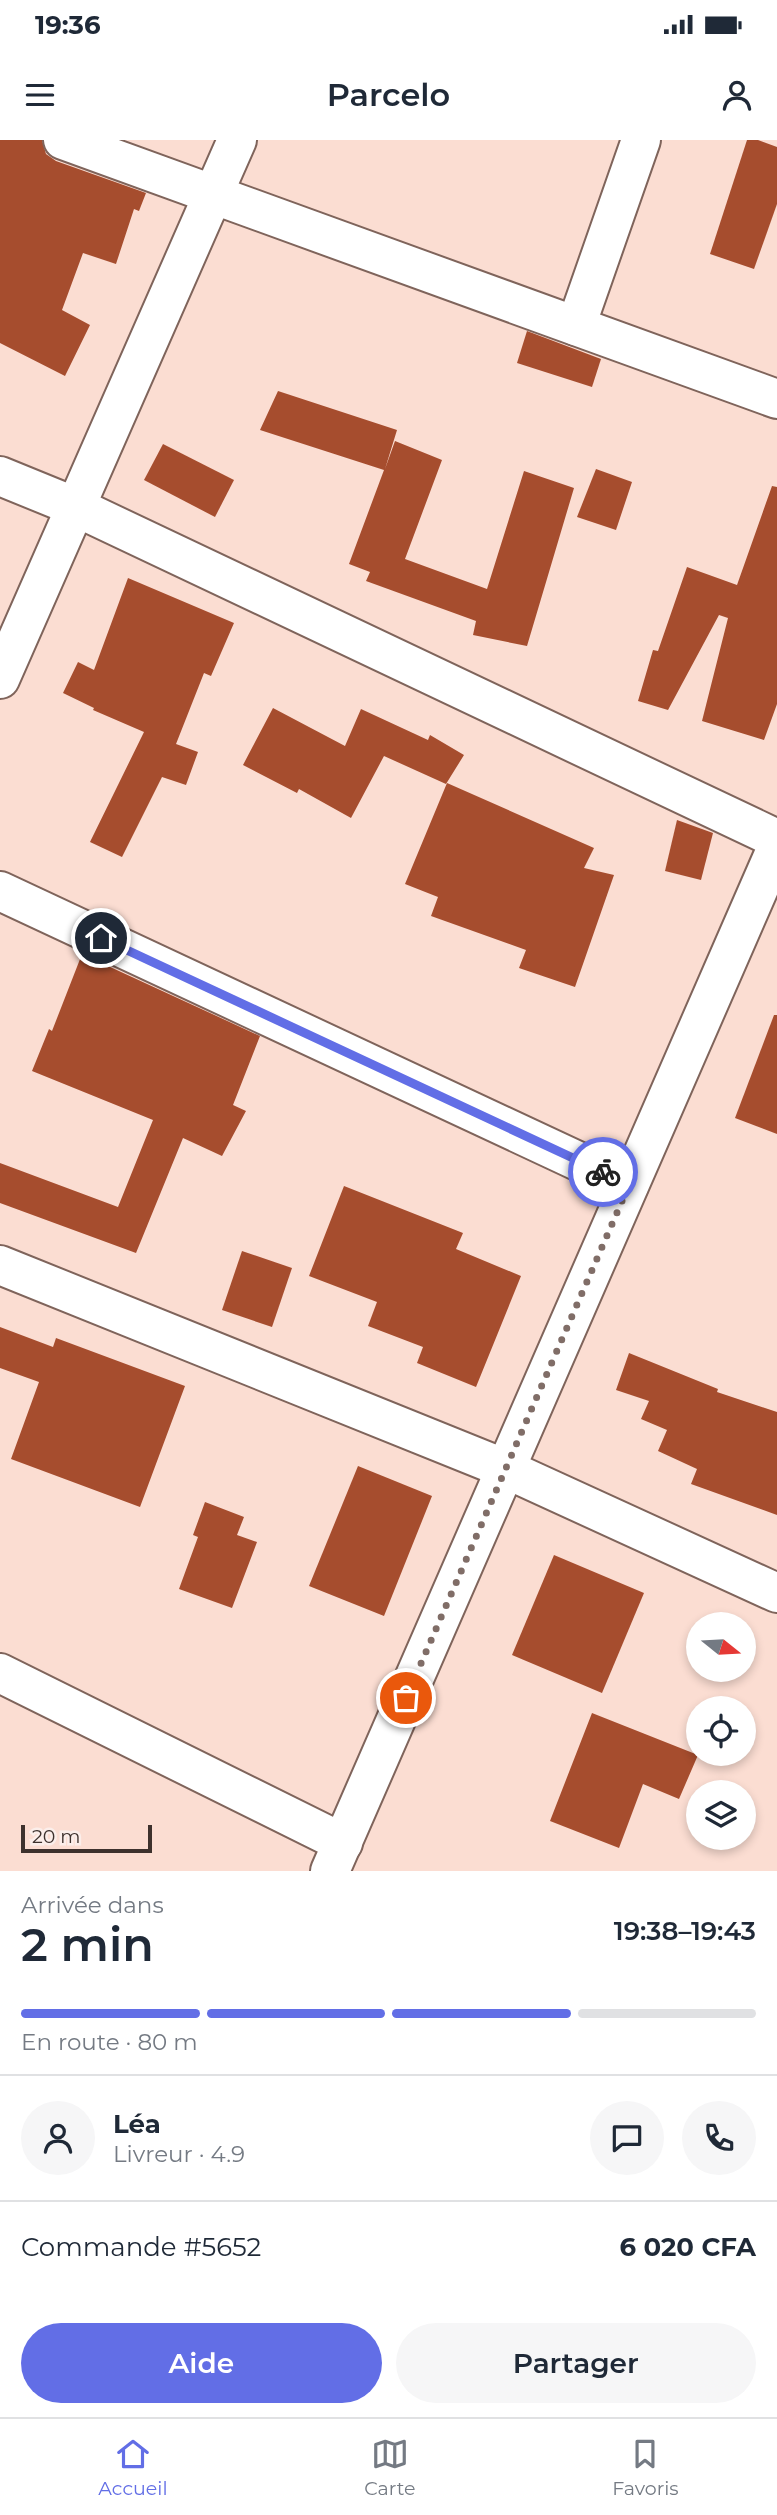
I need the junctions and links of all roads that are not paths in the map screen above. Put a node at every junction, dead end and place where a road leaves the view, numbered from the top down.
1 (63, 140) edge
2 (237, 140) edge
3 (641, 140) edge
4 (213, 194) junction
5 (576, 326) junction
6 (777, 399) edge
7 (0, 476) edge
8 (76, 507) junction
9 (0, 679) edge
10 (777, 839) edge
11 (777, 847) edge
12 (0, 891) edge
13 (629, 1185) junction
14 (0, 1265) edge
15 (506, 1469) junction
16 (777, 1593) edge
17 (0, 1673) edge
18 (336, 1857) edge

1 - 4 street
2 - 4 street
3 - 5 street
4 - 5 street
4 - 8 street
5 - 6 street
7 - 8 street
8 - 9 street
8 - 10 street
11 - 13 street
12 - 13 street
13 - 15 street
14 - 15 street
15 - 16 street
15 - 18 street
17 - 18 street

